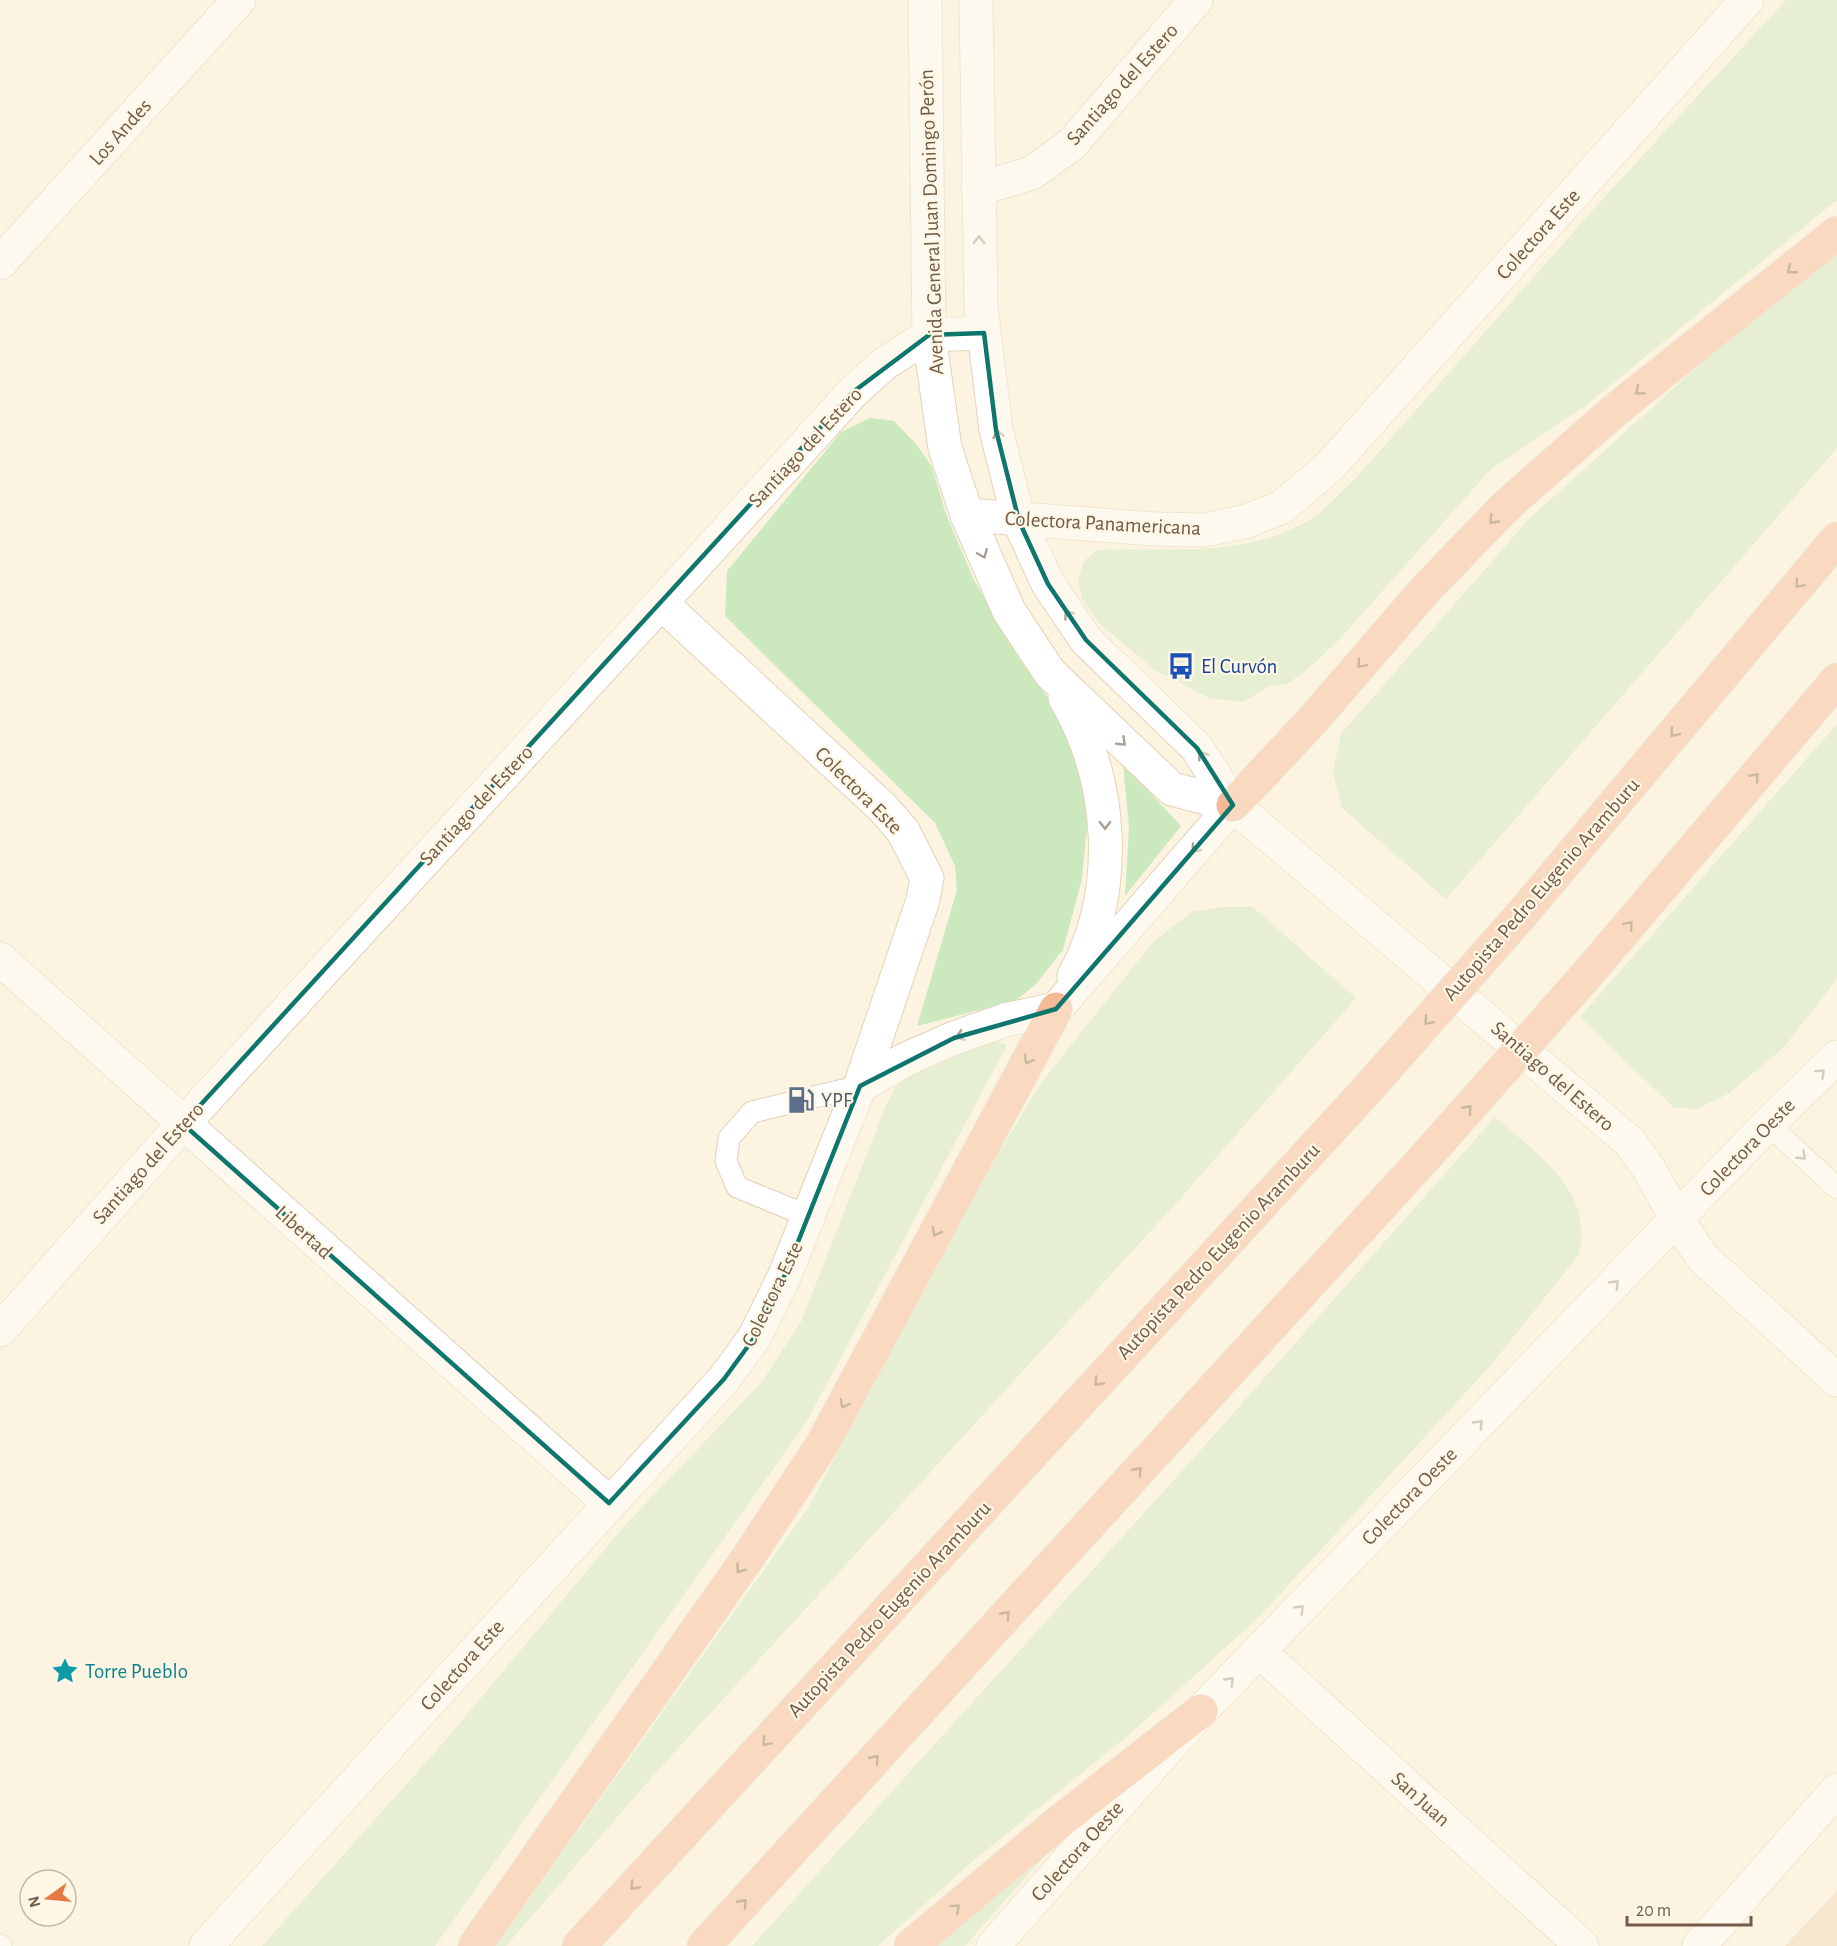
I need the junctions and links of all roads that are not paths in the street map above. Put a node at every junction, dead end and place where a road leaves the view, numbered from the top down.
1 (239, 0) edge
2 (925, 0) edge
3 (976, 0) edge
4 (1196, 0) edge
5 (1747, 0) edge
6 (978, 189) junction
7 (1837, 233) edge
8 (0, 263) edge
9 (984, 333) junction
10 (930, 335) junction
11 (1329, 467) joint
12 (967, 515) junction
13 (1019, 521) junction
14 (1837, 539) edge
15 (661, 603) junction
16 (1050, 673) junction
17 (1837, 681) edge
18 (1233, 805) junction
19 (0, 959) edge
20 (1056, 1009) junction
21 (1837, 1057) edge
22 (860, 1086) junction
23 (183, 1124) junction
24 (1768, 1124) junction
25 (1837, 1188) edge
26 (808, 1216) junction
27 (1677, 1220) junction
28 (0, 1330) edge
29 (1837, 1380) edge
30 (609, 1503) junction
31 (1259, 1651) junction
32 (1201, 1711) junction
33 (1837, 1790) edge
34 (206, 1946) edge
35 (475, 1946) edge
36 (579, 1946) edge
37 (704, 1946) edge
38 (911, 1946) edge
39 (993, 1946) edge
40 (1582, 1946) edge
41 (1699, 1946) edge

1 - 8 street, Los Andes
2 - 10 street, Avenida General Juan Domingo Perón
3 - 6 street
4 - 6 street, Santiago del Estero
5 - 11 street, Colectora Este
9 -> 6 street
7 -> 18 highway
9 - 10 street
13 -> 9 street
10 - 12 street, Avenida General Juan Domingo Perón
10 - 15 street, Santiago del Estero
11 - 13 street, Colectora Panamericana
12 - 13 street, Colectora Panamericana
12 -> 16 street, Avenida General Juan Domingo Perón
18 -> 13 street
14 -> 36 highway, Autopista Pedro Eugenio Aramburu, bridge
15 - 22 street, Colectora Este
15 - 23 street, Santiago del Estero
16 -> 18 street, Avenida General Juan Domingo Perón
16 -> 20 street
37 -> 17 highway, bridge
18 -> 20 street
18 - 27 street, Santiago del Estero
19 - 23 street, Libertad
20 -> 22 street
20 -> 35 highway
24 -> 21 street, Colectora Oeste
22 - 26 street, Colectora Este
22 - 26 lane
23 - 28 street, Santiago del Estero
23 - 30 street, Libertad
24 -> 25 lane
24 - 27 street, Colectora Oeste
26 - 30 street, Colectora Este
27 - 29 street, Santiago del Estero
31 -> 27 street, Colectora Oeste
30 - 34 street, Colectora Este
32 -> 31 street, Colectora Oeste
31 - 40 street, San Juan
38 -> 32 highway
32 - 39 street, Colectora Oeste
33 - 41 street

